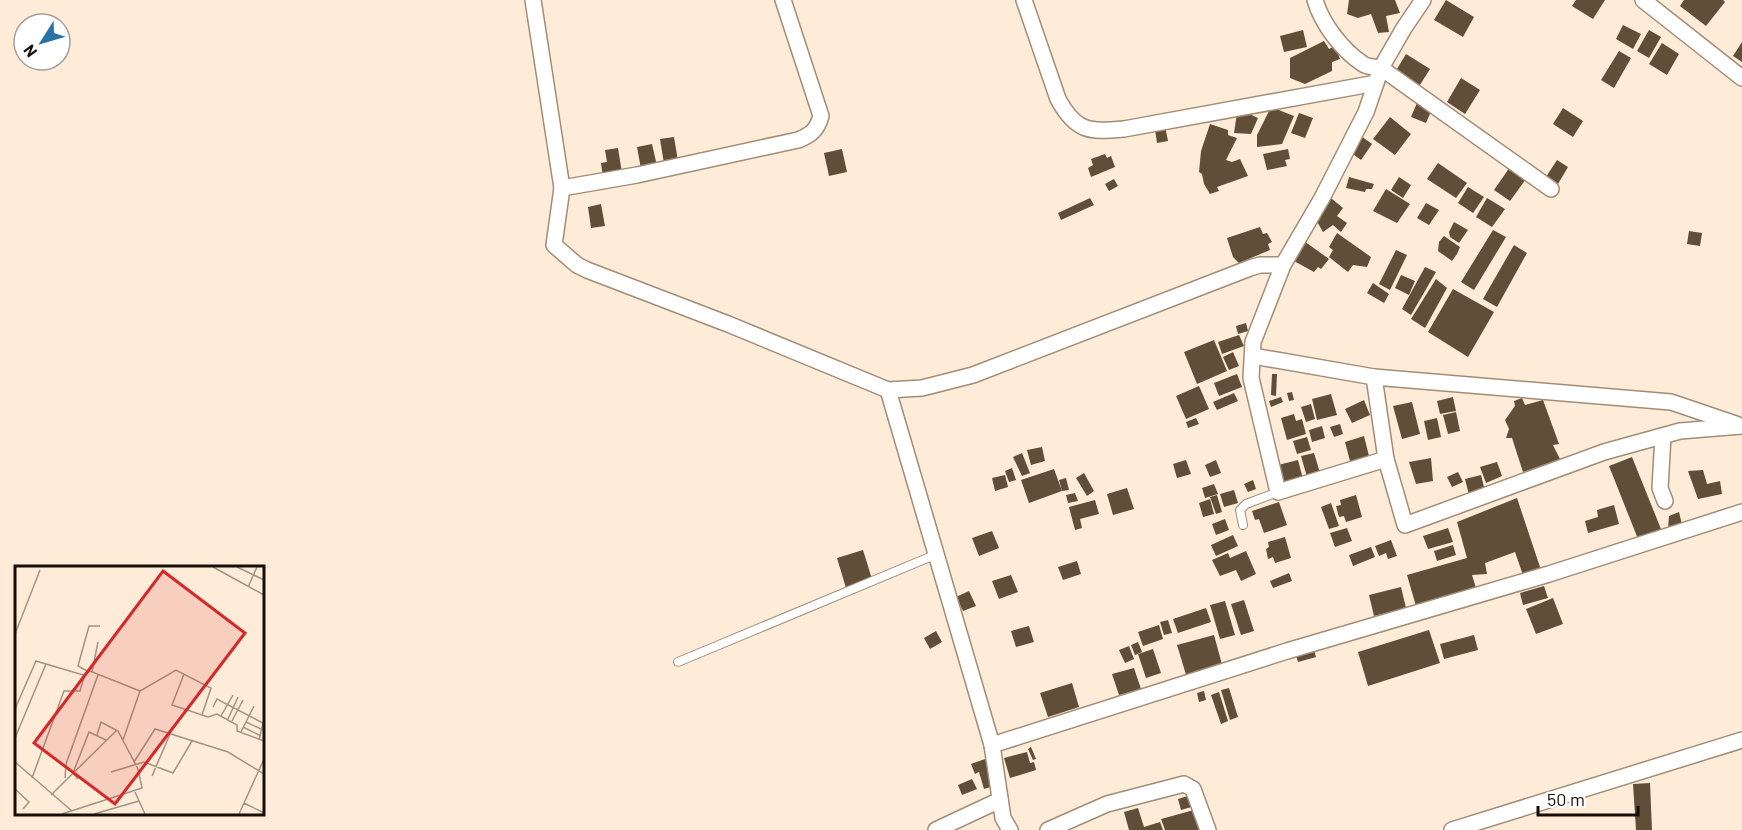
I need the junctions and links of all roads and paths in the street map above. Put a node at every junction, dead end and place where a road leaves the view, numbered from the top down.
1 (533, 0) edge
2 (783, 0) edge
3 (1024, 0) edge
4 (1315, 0) edge
5 (1423, 0) edge
6 (1642, 0) edge
7 (1379, 76) junction
8 (1742, 78) edge
9 (562, 188) junction
10 (1551, 189) dead end
11 (1283, 265) junction
12 (1253, 356) junction
13 (1374, 377) junction
14 (888, 390) junction
15 (1663, 436) junction
16 (1386, 459) junction
17 (1278, 492) junction
18 (1665, 501) dead end
19 (1742, 512) edge
20 (1243, 525) dead end
21 (937, 554) junction
22 (678, 662) dead end
23 (1742, 740) edge
24 (992, 745) junction
25 (1000, 800) junction
26 (936, 830) edge
27 (1010, 830) edge
28 (1048, 830) edge
29 (1208, 830) edge
30 (1452, 830) edge

1 - 9 street
2 - 9 street
3 - 7 street
4 - 7 street
5 - 7 street
6 - 8 street
7 - 10 street
7 - 11 street
9 - 14 street
11 - 12 street
11 - 14 street
12 - 13 street
12 - 17 street
13 - 15 street
13 - 16 street
14 - 21 street
15 - 16 street
15 - 18 street
16 - 17 street
17 - 20 lane
19 - 24 street
21 - 22 lane
21 - 24 street
23 - 30 street
24 - 25 street
25 - 26 street
25 - 27 street
28 - 29 street

